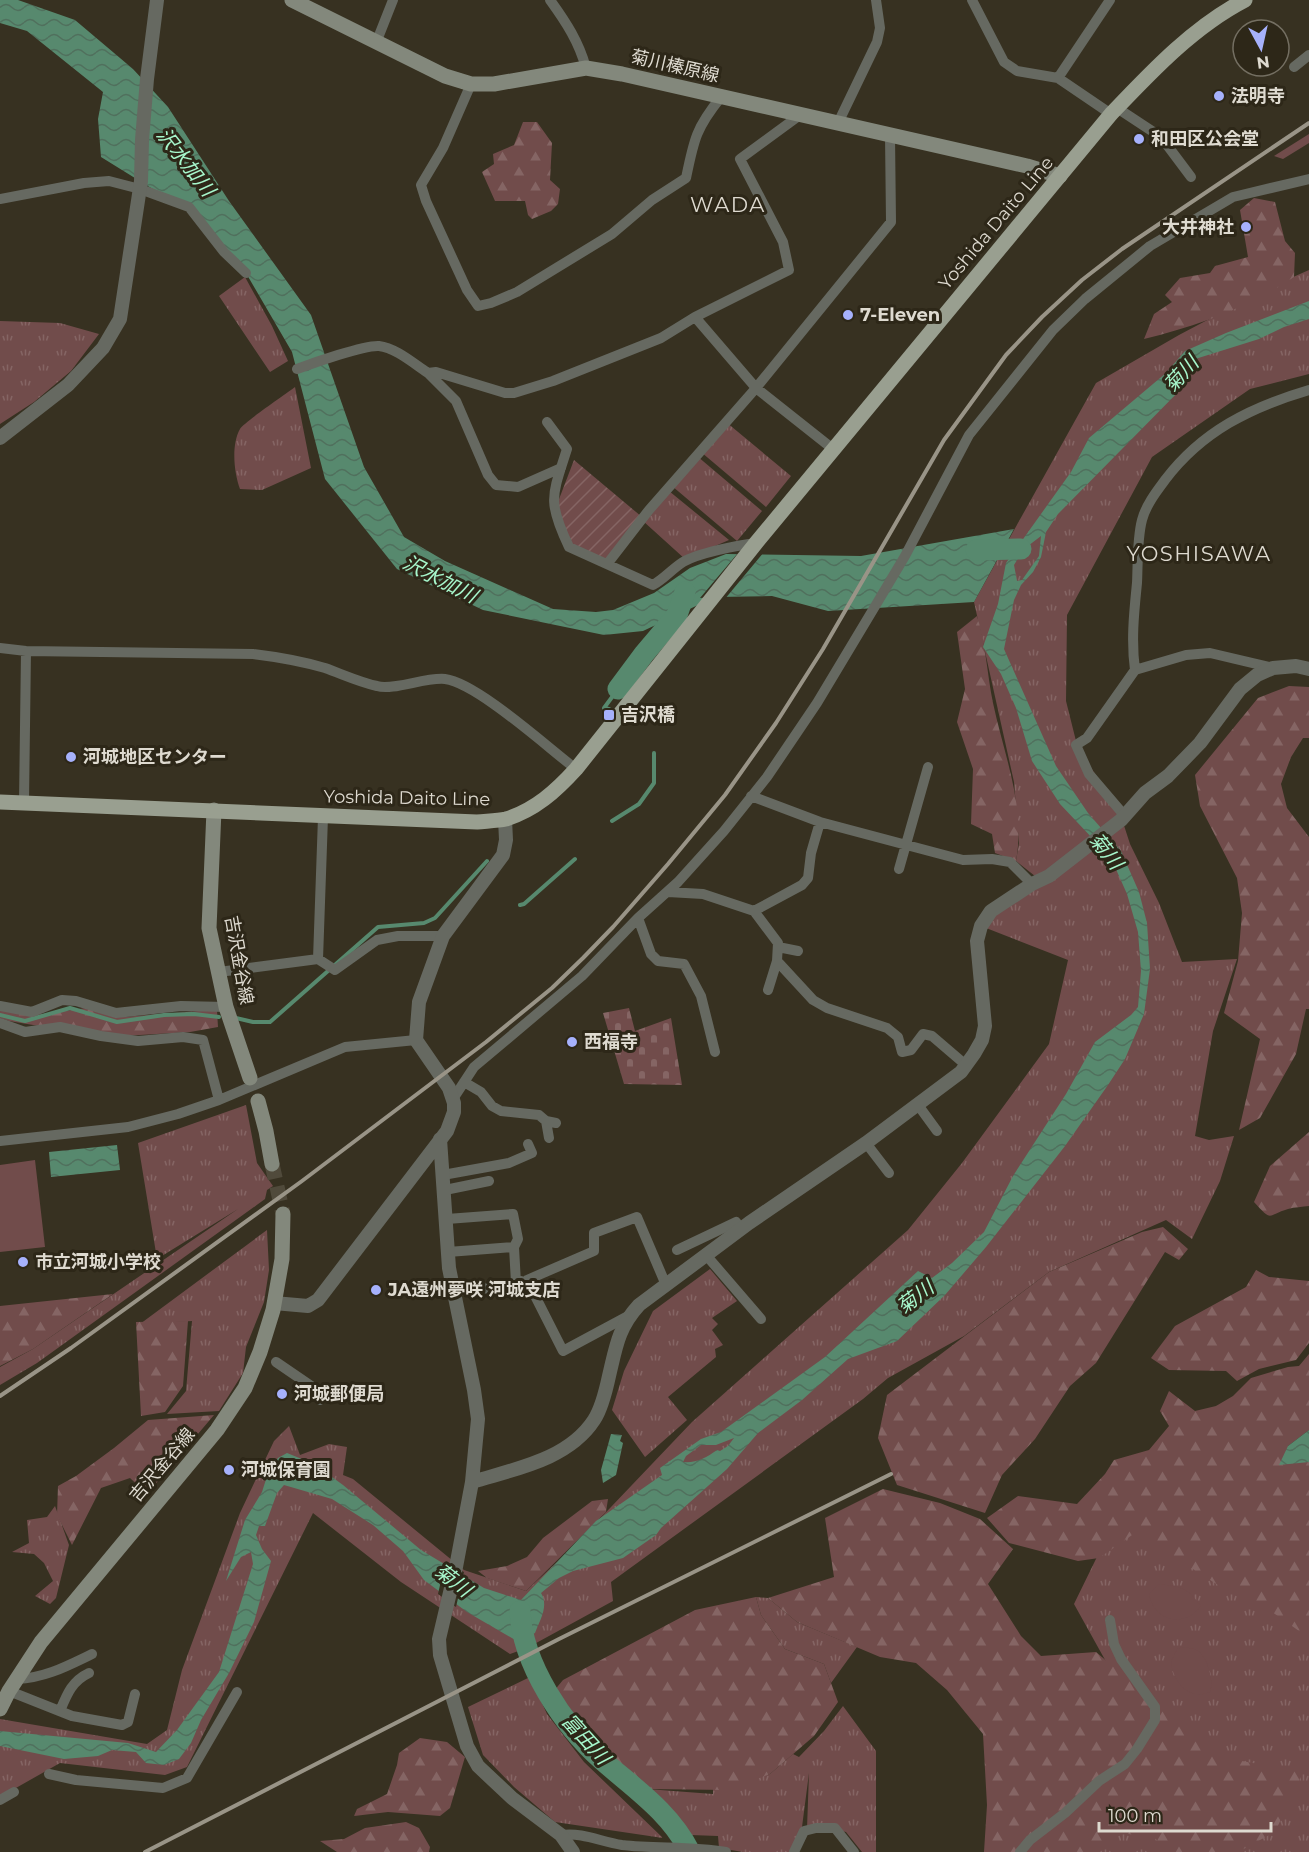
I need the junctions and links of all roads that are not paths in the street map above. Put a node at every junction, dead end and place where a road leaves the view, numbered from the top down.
1 (157, 0) edge
2 (292, 0) edge
3 (393, 0) edge
4 (550, 0) edge
5 (876, 0) edge
6 (972, 0) edge
7 (1110, 0) edge
8 (1245, 0) edge
9 (376, 43) junction
10 (1309, 55) edge
11 (1294, 67) dead end
12 (586, 68) junction
13 (1058, 78) junction
14 (471, 84) junction
15 (721, 97) junction
16 (1114, 111) junction
17 (800, 115) junction
18 (838, 123) junction
19 (890, 136) junction
20 (1060, 176) junction
21 (1191, 177) dead end
22 (1309, 179) edge
23 (140, 189) junction
24 (0, 199) edge
25 (246, 273) dead end
26 (695, 316) junction
27 (298, 369) dead end
28 (428, 373) junction
29 (756, 388) junction
30 (1309, 390) edge
31 (547, 422) dead end
32 (0, 438) edge
33 (833, 449) junction
34 (561, 468) junction
35 (754, 546) junction
36 (608, 563) junction
37 (0, 648) edge
38 (26, 651) junction
39 (1273, 668) junction
40 (1309, 669) edge
41 (1135, 670) junction
42 (928, 767) dead end
43 (576, 770) junction
44 (751, 796) junction
45 (0, 802) edge
46 (24, 802) junction
47 (214, 810) junction
48 (323, 817) junction
49 (1123, 818) junction
50 (505, 819) junction
51 (820, 822) junction
52 (906, 844) junction
53 (899, 869) dead end
54 (1032, 884) junction
55 (668, 891) junction
56 (754, 911) junction
57 (638, 918) junction
58 (443, 936) junction
59 (778, 947) junction
60 (798, 951) dead end
61 (321, 961) junction
62 (777, 961) junction
63 (219, 972) junction
64 (768, 990) dead end
65 (0, 1006) edge
66 (226, 1007) junction
67 (0, 1023) edge
68 (416, 1040) junction
69 (715, 1052) dead end
70 (967, 1066) junction
71 (250, 1078) dead end
72 (464, 1082) junction
73 (453, 1099) junction
74 (219, 1100) junction
75 (258, 1101) dead end
76 (918, 1105) junction
77 (937, 1131) dead end
78 (549, 1138) dead end
79 (440, 1139) junction
80 (0, 1141) edge
81 (528, 1143) dead end
82 (866, 1143) junction
83 (272, 1164) tunnel mouth
84 (889, 1173) dead end
85 (443, 1175) junction
86 (489, 1181) dead end
87 (445, 1190) junction
88 (284, 1214) tunnel mouth
89 (447, 1219) junction
90 (741, 1229) junction
91 (514, 1246) junction
92 (677, 1250) dead end
93 (448, 1251) junction
94 (706, 1255) junction
95 (527, 1280) junction
96 (516, 1282) junction
97 (666, 1285) junction
98 (453, 1291) junction
99 (274, 1303) junction
100 (630, 1315) junction
101 (761, 1319) dead end
102 (276, 1362) dead end
103 (320, 1400) dead end
104 (472, 1482) junction
105 (1110, 1620) dead end
106 (92, 1654) dead end
107 (89, 1673) dead end
108 (237, 1692) dead end
109 (8, 1695) edge
110 (135, 1695) dead end
111 (60, 1711) junction
112 (49, 1774) dead end
113 (14, 1792) dead end
114 (0, 1800) edge
115 (561, 1835) junction
116 (573, 1852) edge
117 (726, 1852) edge
118 (794, 1852) edge
119 (854, 1852) edge
120 (1020, 1852) edge

1 - 23 street
2 - 9 main road, 菊川榛原線
3 - 9 street
4 - 12 street
5 - 18 street
6 - 13 street
7 - 13 street
8 - 16 main road, Yoshida Daito Line
9 - 14 main road, 菊川榛原線
10 - 11 street
12 - 14 main road, 菊川榛原線
12 - 15 main road, 菊川榛原線
13 - 16 street
14 - 15 street
15 - 17 main road, 菊川榛原線
16 - 20 main road, Yoshida Daito Line
16 - 21 street
17 - 18 main road, 菊川榛原線
17 - 26 street
18 - 19 main road, 菊川榛原線
19 - 20 main road, 菊川榛原線
19 - 29 street
20 - 33 main road, Yoshida Daito Line
22 - 44 street
23 - 24 street
23 - 25 street
23 - 32 street
26 - 28 street
26 - 29 street
27 - 28 street
28 - 34 street
29 - 33 street
29 - 36 street
30 - 41 street
31 - 34 street
33 - 35 main road, Yoshida Daito Line
34 - 36 street
35 - 36 street
35 - 43 main road, Yoshida Daito Line
37 - 38 street
38 - 43 street
38 - 46 street
39 - 40 street
39 - 41 street
39 - 49 street
41 - 49 street
42 - 52 street
43 - 50 main road, Yoshida Daito Line
44 - 51 street
44 - 55 street
45 - 46 main road, Yoshida Daito Line
46 - 47 main road, Yoshida Daito Line
47 - 48 main road, Yoshida Daito Line
47 - 63 main road, 吉沢金谷線
48 - 50 main road, Yoshida Daito Line
48 - 61 street
49 - 54 street
50 - 58 street
51 - 52 street
51 - 56 street
52 - 53 street
52 - 54 street
54 - 70 street
55 - 56 street
55 - 57 street
56 - 59 street
57 - 69 street
57 - 72 street
58 - 61 street
58 - 68 street
59 - 60 street
59 - 62 street
61 - 63 street
62 - 64 street
62 - 70 street
63 - 66 main road, 吉沢金谷線
65 - 66 street
66 - 71 main road, 吉沢金谷線
67 - 74 street
68 - 73 street
68 - 74 street
70 - 76 street
72 - 73 street
72 - 78 street
73 - 79 street
74 - 80 street
75 - 83 main road
76 - 77 street
76 - 82 street
79 - 85 street
79 - 99 street
81 - 85 street
82 - 84 street
82 - 90 street
85 - 87 street
86 - 87 street
87 - 89 street
88 - 99 main road, 吉沢金谷線
89 - 91 street
89 - 93 street
90 - 92 street
90 - 94 street
91 - 93 street
91 - 96 street
93 - 98 street
94 - 97 street
94 - 101 street
95 - 96 street
95 - 97 street
95 - 100 street
96 - 98 street
97 - 100 street
98 - 104 street
99 - 109 main road, 吉沢金谷線
100 - 104 street
102 - 103 street
104 - 115 street
105 - 120 street
106 - 109 street
107 - 111 street
108 - 112 street
109 - 111 street
110 - 111 street
113 - 114 street
115 - 116 street
115 - 117 street
118 - 119 street

